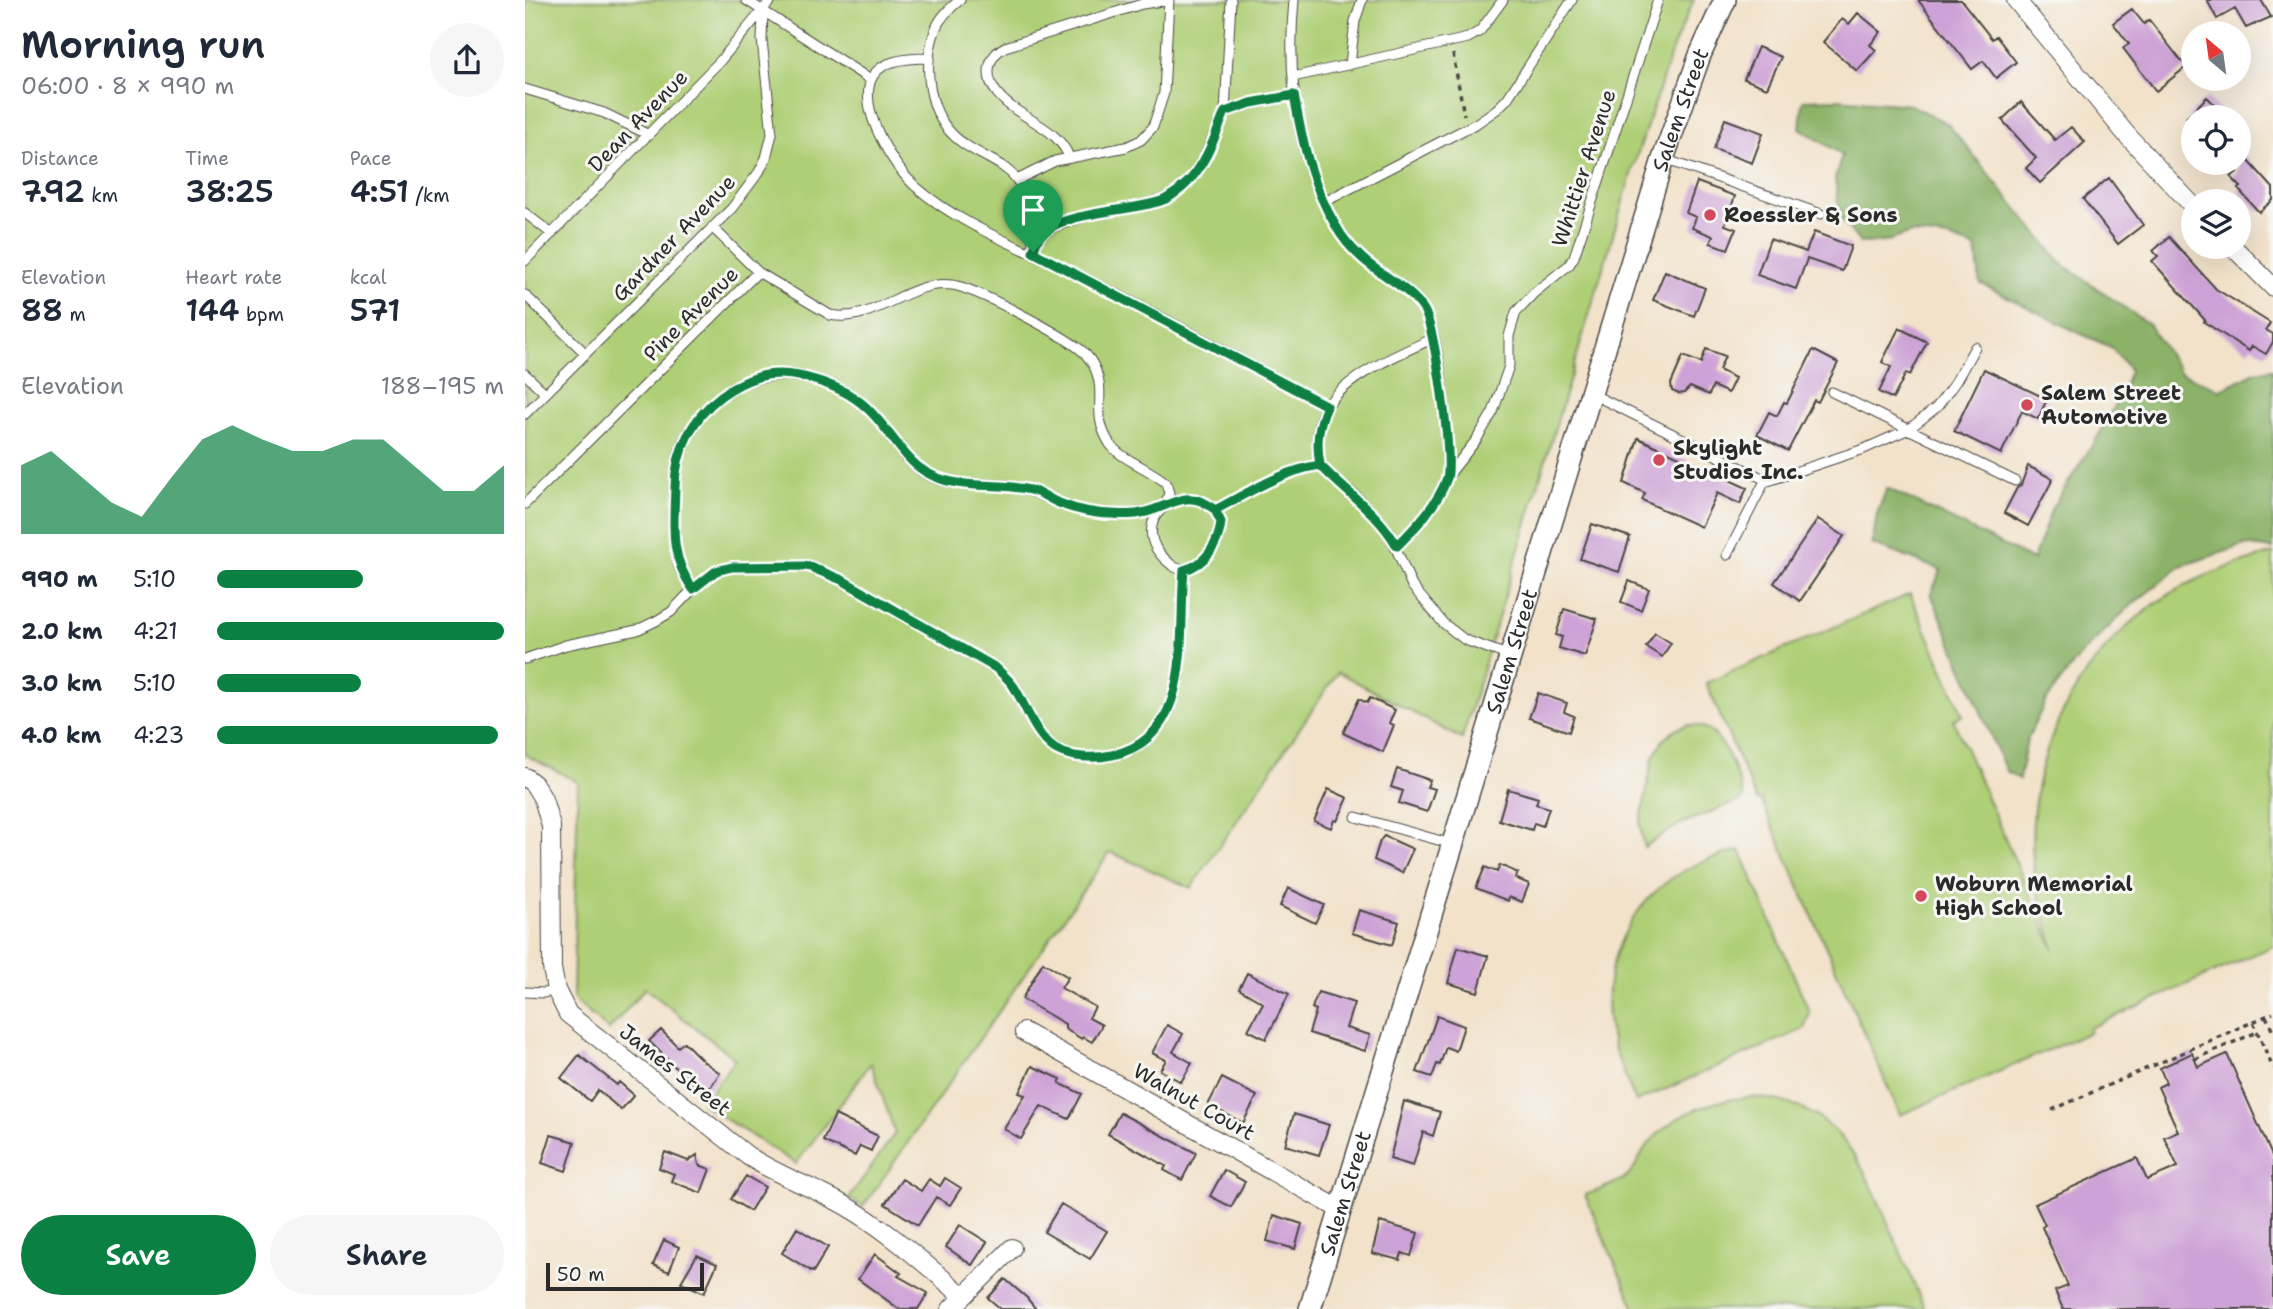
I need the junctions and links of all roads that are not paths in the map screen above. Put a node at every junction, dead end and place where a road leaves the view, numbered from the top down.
1 (746, 0) edge
2 (771, 0) edge
3 (960, 0) edge
4 (1169, 0) edge
5 (1231, 0) edge
6 (1294, 0) edge
7 (1362, 0) edge
8 (1503, 0) edge
9 (1572, 0) edge
10 (1658, 0) edge
11 (1725, 0) edge
12 (2016, 0) edge
13 (763, 10) junction
14 (930, 58) junction
15 (1350, 65) junction
16 (1293, 77) junction
17 (871, 80) junction
18 (525, 89) edge
19 (1294, 95) junction
20 (1225, 112) junction
21 (649, 135) junction
22 (1069, 157) junction
23 (1663, 159) junction
24 (1017, 180) junction
25 (2181, 193) edge
26 (1324, 202) junction
27 (525, 212) edge
28 (1821, 214) dead end
29 (712, 227) junction
30 (552, 234) junction
31 (1033, 252) junction
32 (2245, 259) edge
33 (525, 261) edge
34 (758, 272) junction
35 (2273, 287) edge
36 (525, 295) edge
37 (1434, 338) junction
38 (1975, 347) dead end
39 (585, 353) junction
40 (525, 374) edge
41 (1832, 391) dead end
42 (545, 393) junction
43 (1592, 394) junction
44 (1327, 406) junction
45 (525, 414) edge
46 (1909, 429) junction
47 (1320, 465) junction
48 (1448, 476) junction
49 (1765, 481) junction
50 (2015, 481) dead end
51 (525, 504) edge
52 (1165, 506) junction
53 (1215, 510) junction
54 (1397, 546) junction
55 (1727, 555) dead end
56 (1184, 570) junction
57 (693, 589) junction
58 (1512, 657) junction
59 (525, 659) edge
60 (525, 777) edge
61 (1356, 817) dead end
62 (1454, 845) junction
63 (556, 990) junction
64 (525, 992) edge
65 (1024, 1032) dead end
66 (1341, 1210) junction
67 (1012, 1248) dead end
68 (957, 1303) edge
69 (1310, 1309) edge

1 - 13 lane
2 - 13 lane, Dean Avenue
3 - 14 lane
4 - 22 lane
4 - 22 lane
5 - 20 lane
6 - 16 lane
7 - 15 lane
8 - 15 lane
9 - 26 lane
10 - 48 lane, Whittier Avenue
11 - 23 street, Salem Street
12 - 25 street
13 - 17 lane
13 - 21 lane, Dean Avenue
13 - 29 lane, Gardner Avenue
14 - 17 lane
14 - 24 lane
15 - 16 lane
16 - 19 lane
17 - 31 lane
18 - 21 lane
19 - 20 lane
19 - 26 lane
20 - 31 lane
21 - 30 lane, Dean Avenue
22 - 24 lane
23 - 28 lane
23 - 43 street, Salem Street
24 - 31 lane
26 - 37 lane
27 - 30 lane
29 - 34 lane
29 - 39 lane, Gardner Avenue
30 - 33 lane, Dean Avenue
31 - 44 lane
32 - 35 street
34 - 51 lane, Pine Avenue
34 - 52 lane, Pine Avenue
36 - 39 lane
37 - 44 lane
37 - 48 lane
38 - 46 lane
39 - 42 lane, Gardner Avenue
40 - 42 lane
41 - 46 lane
42 - 45 lane, Gardner Avenue
43 - 49 lane
43 - 58 street, Salem Street
44 - 47 lane
46 - 49 lane
46 - 50 lane
47 - 53 lane
47 - 54 lane
48 - 54 lane, Whittier Avenue
49 - 55 lane
52 - 53 lane
52 - 56 lane
52 - 57 lane
53 - 56 lane
54 - 58 lane
56 - 57 lane
57 - 59 lane
58 - 62 street, Salem Street
60 - 63 street, James Street
61 - 62 lane
62 - 66 street, Salem Street
63 - 64 lane
63 - 68 street, James Street
65 - 66 street, Walnut Court
66 - 69 street, Salem Street
67 - 68 street

